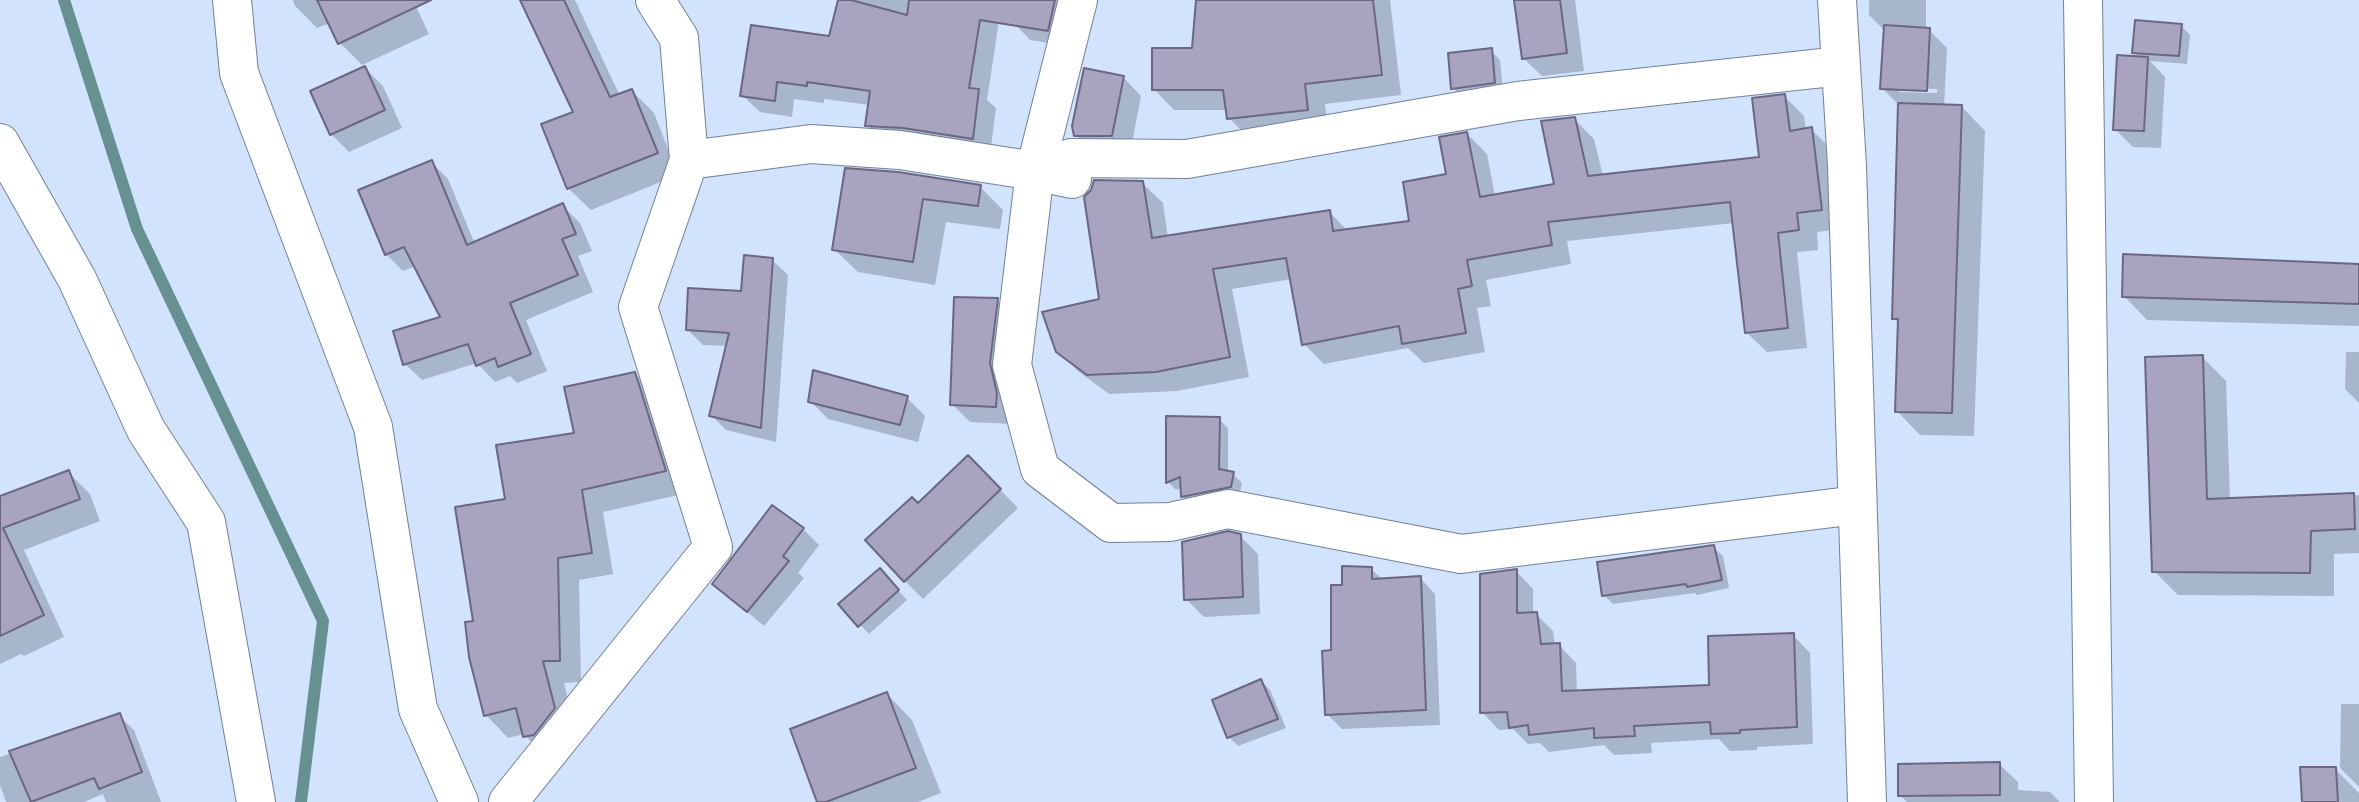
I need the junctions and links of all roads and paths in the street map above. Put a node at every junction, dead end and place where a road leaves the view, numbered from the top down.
1 (232, 0) edge
2 (655, 0) edge
3 (1078, 0) edge
4 (1837, 0) edge
5 (2083, 0) edge
6 (1841, 66) junction
7 (0, 143) edge
8 (689, 160) junction
9 (1035, 171) junction
10 (1857, 505) junction
11 (256, 802) edge
12 (459, 802) edge
13 (508, 802) edge
14 (1867, 802) edge
15 (2094, 802) edge

1 - 12 street
2 - 8 street
3 - 9 street
4 - 6 street
5 - 15 street
6 - 9 street
6 - 10 street
7 - 11 street
8 - 9 street
8 - 13 street
9 - 10 street
10 - 14 street

